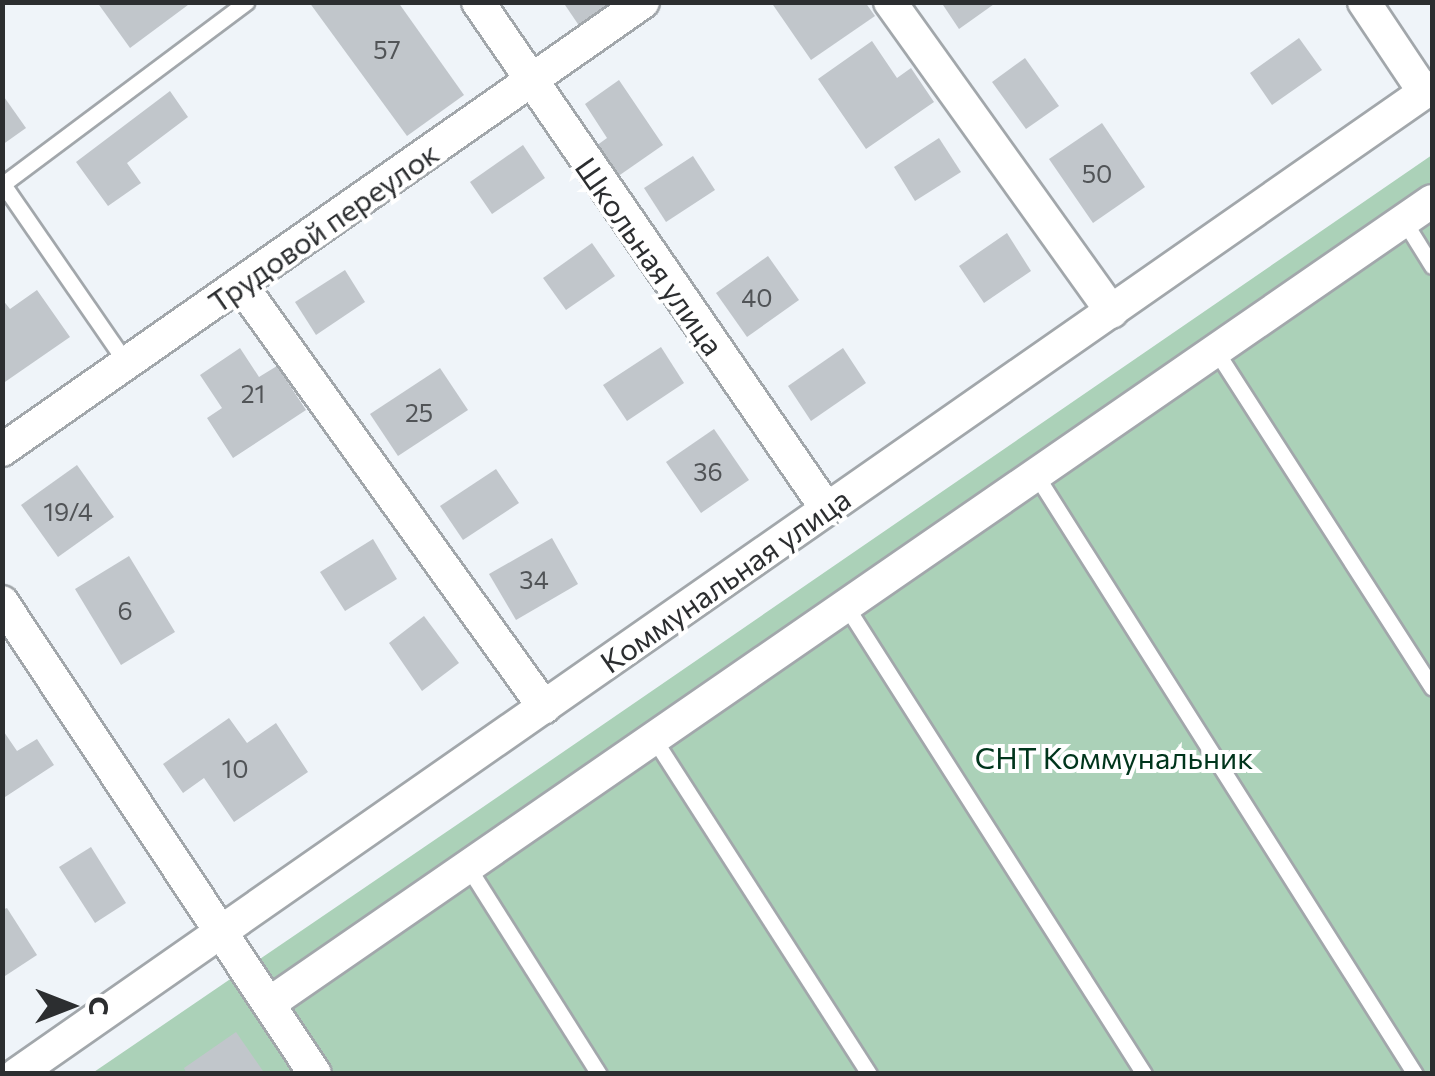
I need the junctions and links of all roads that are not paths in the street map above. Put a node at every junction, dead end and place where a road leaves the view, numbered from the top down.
1 (246, 2) edge
2 (478, 2) edge
3 (643, 2) edge
4 (890, 2) edge
5 (1364, 2) edge
6 (530, 84) junction
7 (1428, 90) edge
8 (1432, 201) edge
9 (1404, 221) junction
10 (1432, 266) edge
11 (241, 284) junction
12 (1112, 312) junction
13 (1216, 351) junction
14 (126, 364) junction
15 (2, 450) edge
16 (1036, 475) junction
17 (826, 508) junction
18 (2, 602) edge
19 (846, 606) junction
20 (1432, 688) edge
21 (544, 707) junction
22 (654, 739) junction
23 (468, 867) junction
24 (224, 932) junction
25 (270, 1003) junction
26 (17, 1074) edge
27 (315, 1074) edge
28 (599, 1074) edge
29 (869, 1074) edge
30 (1144, 1074) edge
31 (1415, 1074) edge

1 - 14 lane
2 - 6 street, Школьная улица
3 - 6 street, Трудовой переулок
4 - 12 street
5 - 7 street
6 - 11 street, Трудовой переулок
6 - 17 street, Школьная улица
7 - 12 street, Коммунальная улица
8 - 9 street
9 - 10 lane
9 - 13 street
11 - 14 street, Трудовой переулок
11 - 21 street
12 - 17 street, Коммунальная улица
13 - 16 street
13 - 20 lane
14 - 15 street, Трудовой переулок
16 - 19 street
16 - 31 lane
17 - 21 street, Коммунальная улица
18 - 24 street
19 - 22 street
19 - 30 lane
21 - 24 street, Коммунальная улица
22 - 23 street
22 - 29 lane
23 - 25 street
23 - 28 lane
24 - 25 street
24 - 26 street, Коммунальная улица
25 - 27 street

